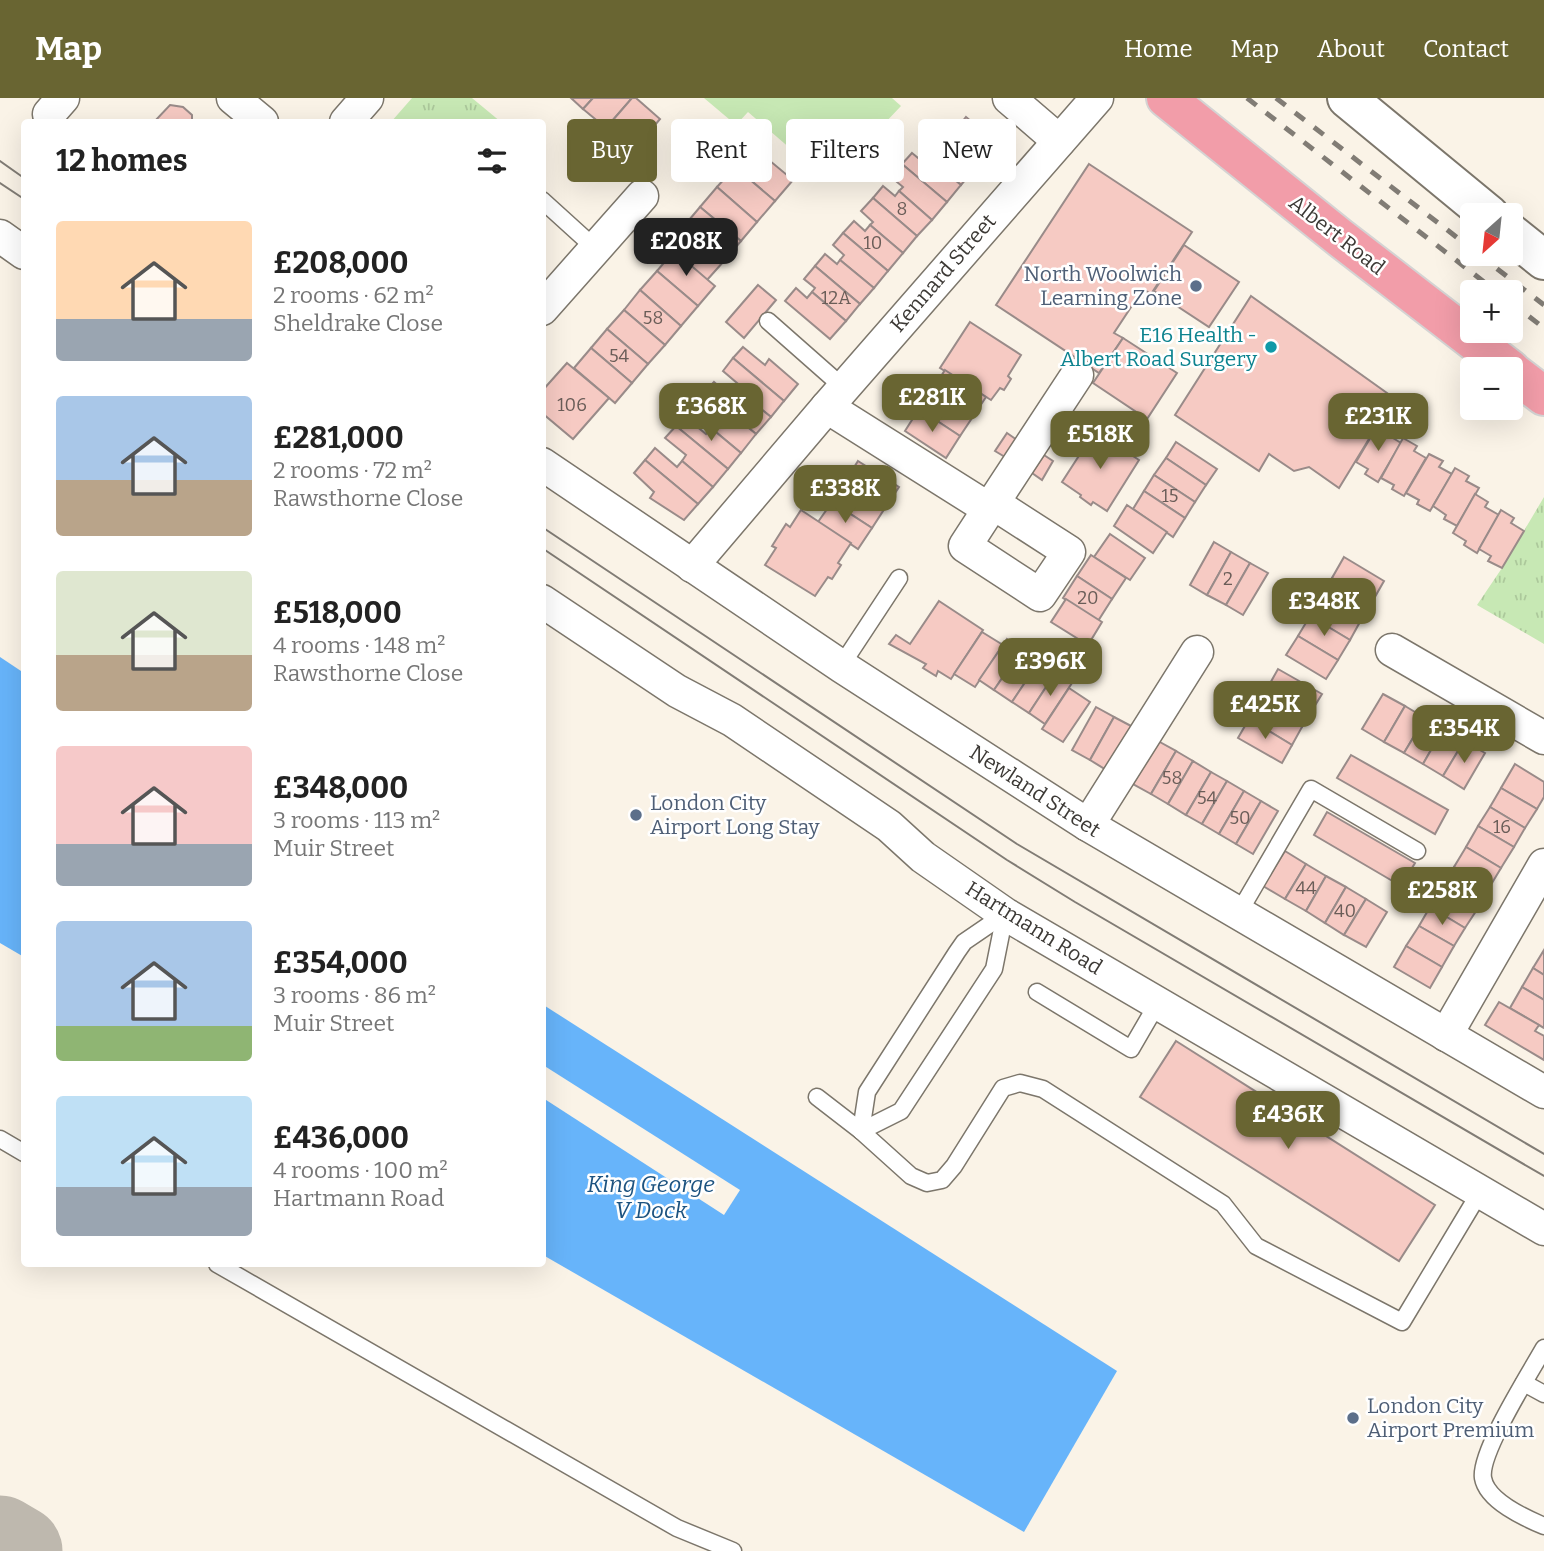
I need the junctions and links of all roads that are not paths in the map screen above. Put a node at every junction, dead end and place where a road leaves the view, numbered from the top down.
1 (233, 98) edge
2 (367, 98) edge
3 (1009, 98) edge
4 (1097, 98) edge
5 (1166, 98) edge
6 (1347, 98) edge
7 (258, 119) edge
8 (349, 119) edge
9 (1059, 141) junction
10 (642, 196) dead end
11 (1474, 203) edge
12 (546, 204) edge
13 (0, 236) edge
14 (1523, 243) edge
15 (596, 249) junction
16 (21, 251) edge
17 (1544, 260) edge
18 (546, 305) edge
19 (768, 321) dead end
20 (1494, 357) edge
21 (1077, 375) dead end
22 (1523, 379) edge
23 (1544, 396) edge
24 (835, 397) junction
25 (546, 467) edge
26 (692, 566) junction
27 (899, 578) dead end
28 (546, 604) edge
29 (1392, 650) dead end
30 (1198, 652) dead end
31 (841, 666) junction
32 (1544, 738) edge
33 (1088, 825) junction
34 (1417, 851) dead end
35 (1544, 865) edge
36 (1238, 914) junction
37 (1005, 915) junction
38 (1037, 992) dead end
39 (1160, 1003) junction
40 (1446, 1035) junction
41 (1544, 1092) edge
42 (817, 1097) dead end
43 (860, 1131) junction
44 (0, 1139) edge
45 (21, 1151) edge
46 (1480, 1192) junction
47 (1544, 1229) edge
48 (222, 1267) edge
49 (1544, 1348) edge
50 (1524, 1383) junction
51 (1544, 1394) edge
52 (1544, 1526) edge
53 (733, 1551) edge

1 - 7 street
2 - 8 street
3 - 9 street
4 - 9 street, Kennard Street
5 - 20 main road, Albert Road
6 - 11 street
9 - 24 street, Kennard Street
10 - 15 street
12 - 15 lane
13 - 16 street
14 - 17 street
15 - 18 street
19 - 24 lane
21 - 24 street
22 - 23 main road, Albert Road
24 - 26 street, Kennard Street
25 - 26 street, Newland Street
26 - 31 street, Newland Street
27 - 31 lane
28 - 37 street, Hartmann Road
29 - 32 street
30 - 33 street
31 - 33 street, Newland Street
33 - 36 street, Newland Street
34 - 36 lane
35 - 40 street
36 - 40 street, Newland Street
37 - 39 street, Hartmann Road
37 - 43 lane
37 - 43 lane
38 - 39 lane
39 - 46 street, Hartmann Road
40 - 41 street, Newland Street
42 - 43 lane
43 - 46 lane
44 - 45 lane
46 - 47 street, Hartmann Road
48 - 53 lane
49 - 50 lane
50 - 51 lane
50 - 52 lane

